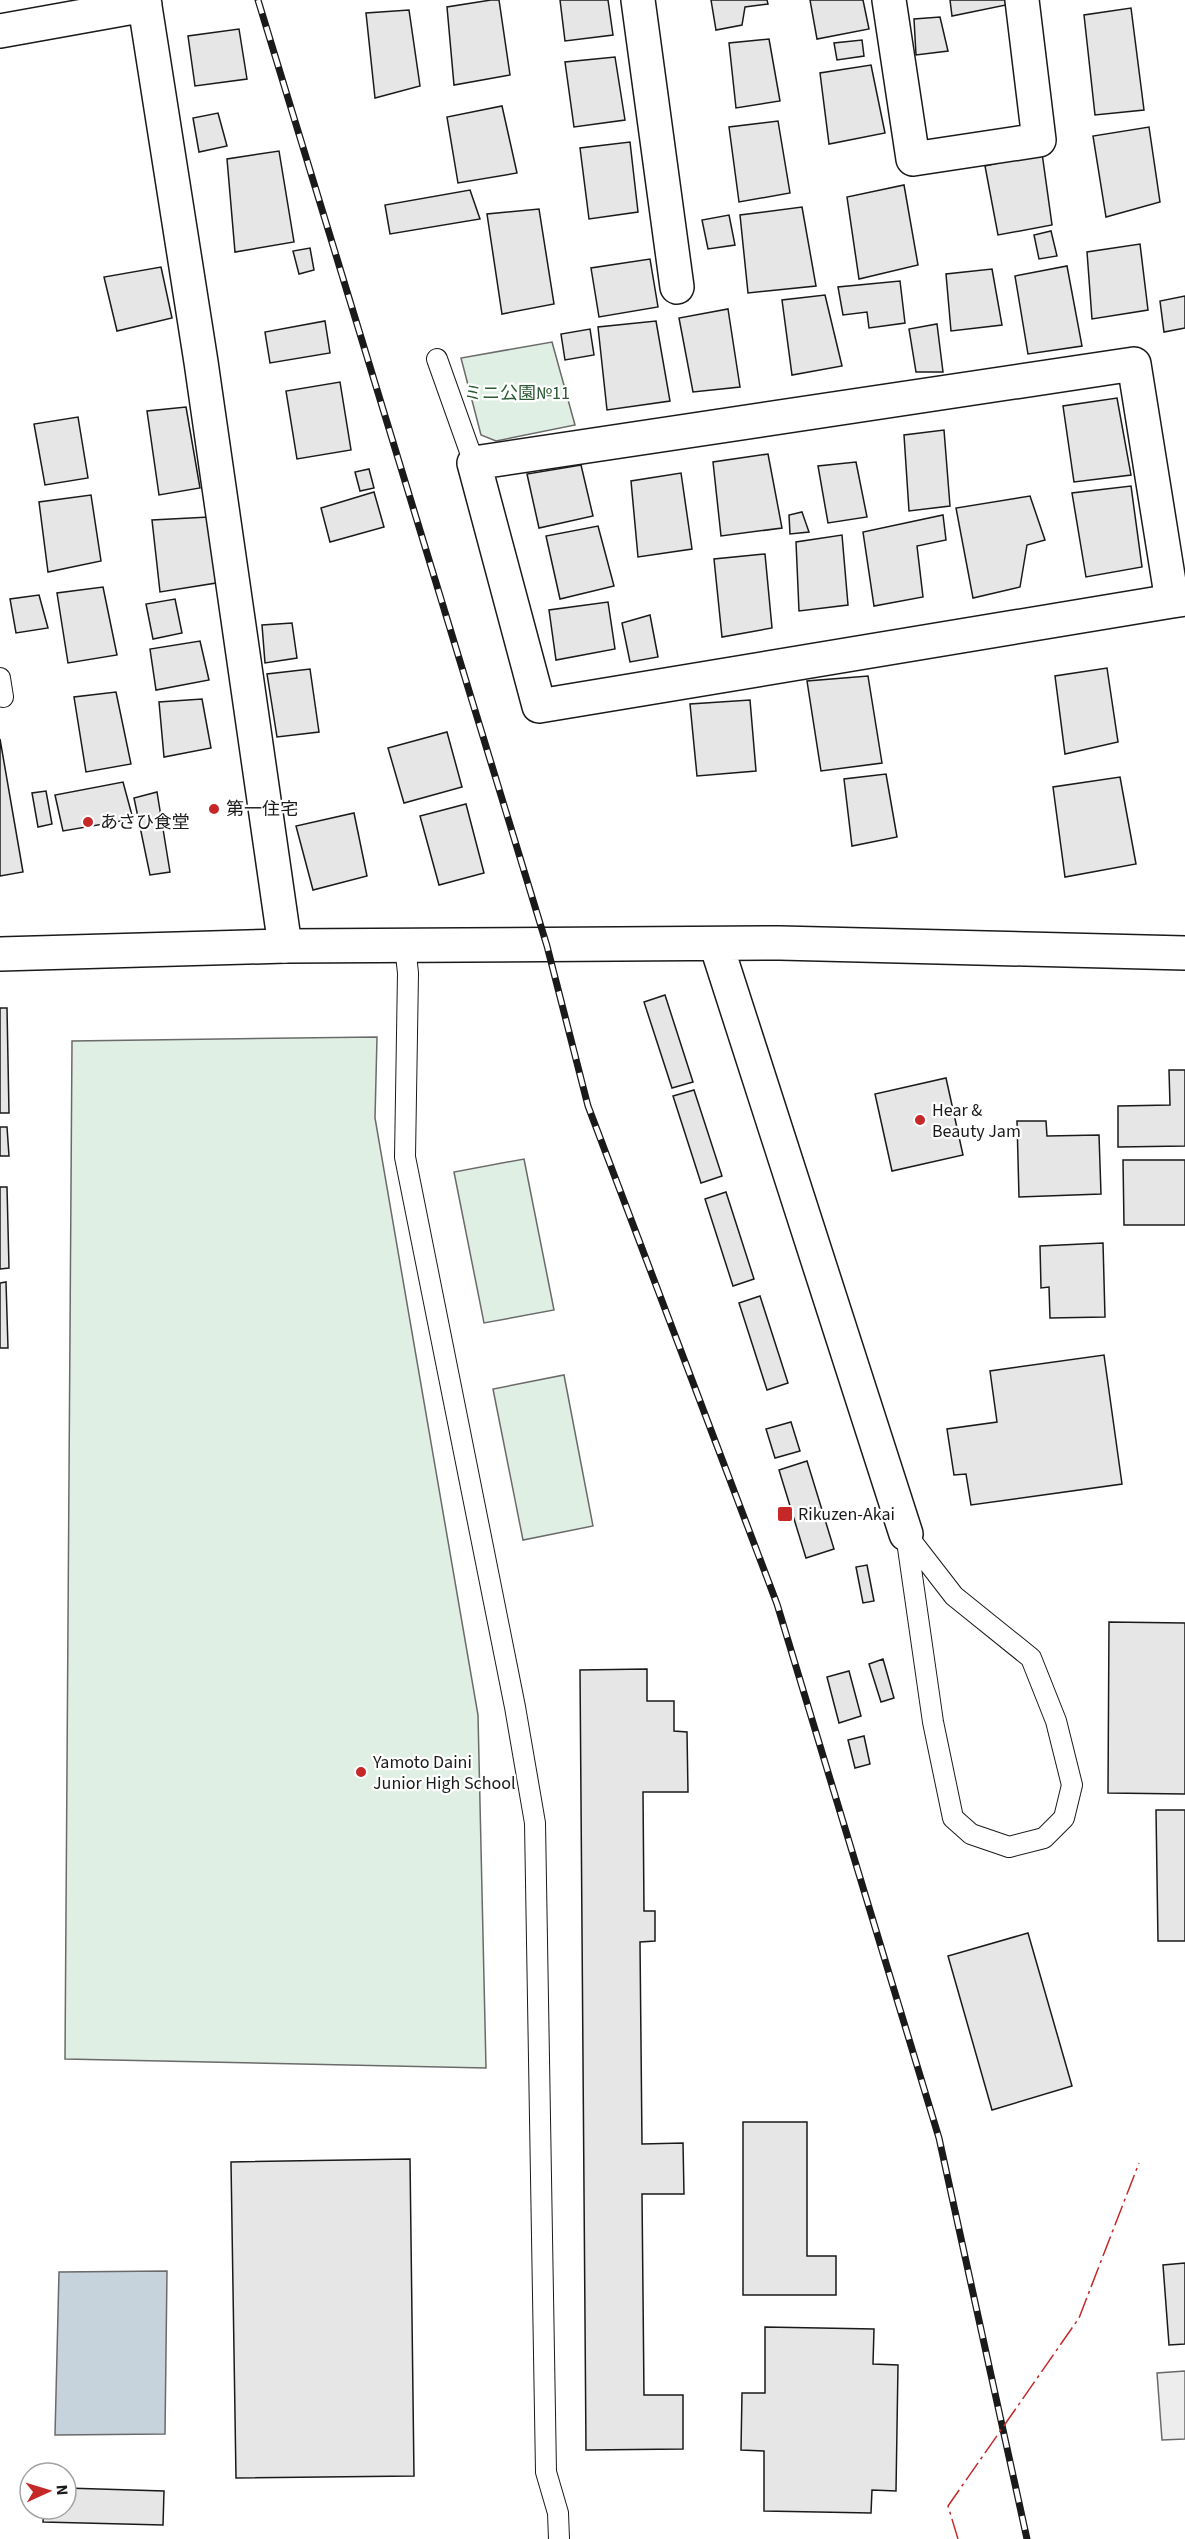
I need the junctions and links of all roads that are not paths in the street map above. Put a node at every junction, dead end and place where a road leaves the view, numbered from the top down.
1 (638, 0) edge
2 (889, 0) edge
3 (1022, 0) edge
4 (144, 3) edge
5 (0, 31) edge
6 (677, 287) dead end
7 (437, 359) dead end
8 (474, 463) junction
9 (1179, 600) edge
10 (716, 944) junction
11 (285, 946) junction
12 (405, 946) junction
13 (1185, 953) edge
14 (0, 954) edge
15 (906, 1534) junction
16 (559, 2539) edge

1 - 6 street
2 - 3 street
4 - 5 street
4 - 11 street
7 - 8 lane
8 - 9 street
8 - 9 street
10 - 12 street
10 - 13 street
10 - 15 street
11 - 12 street
11 - 14 street
12 - 16 lane
15 - 15 lane

